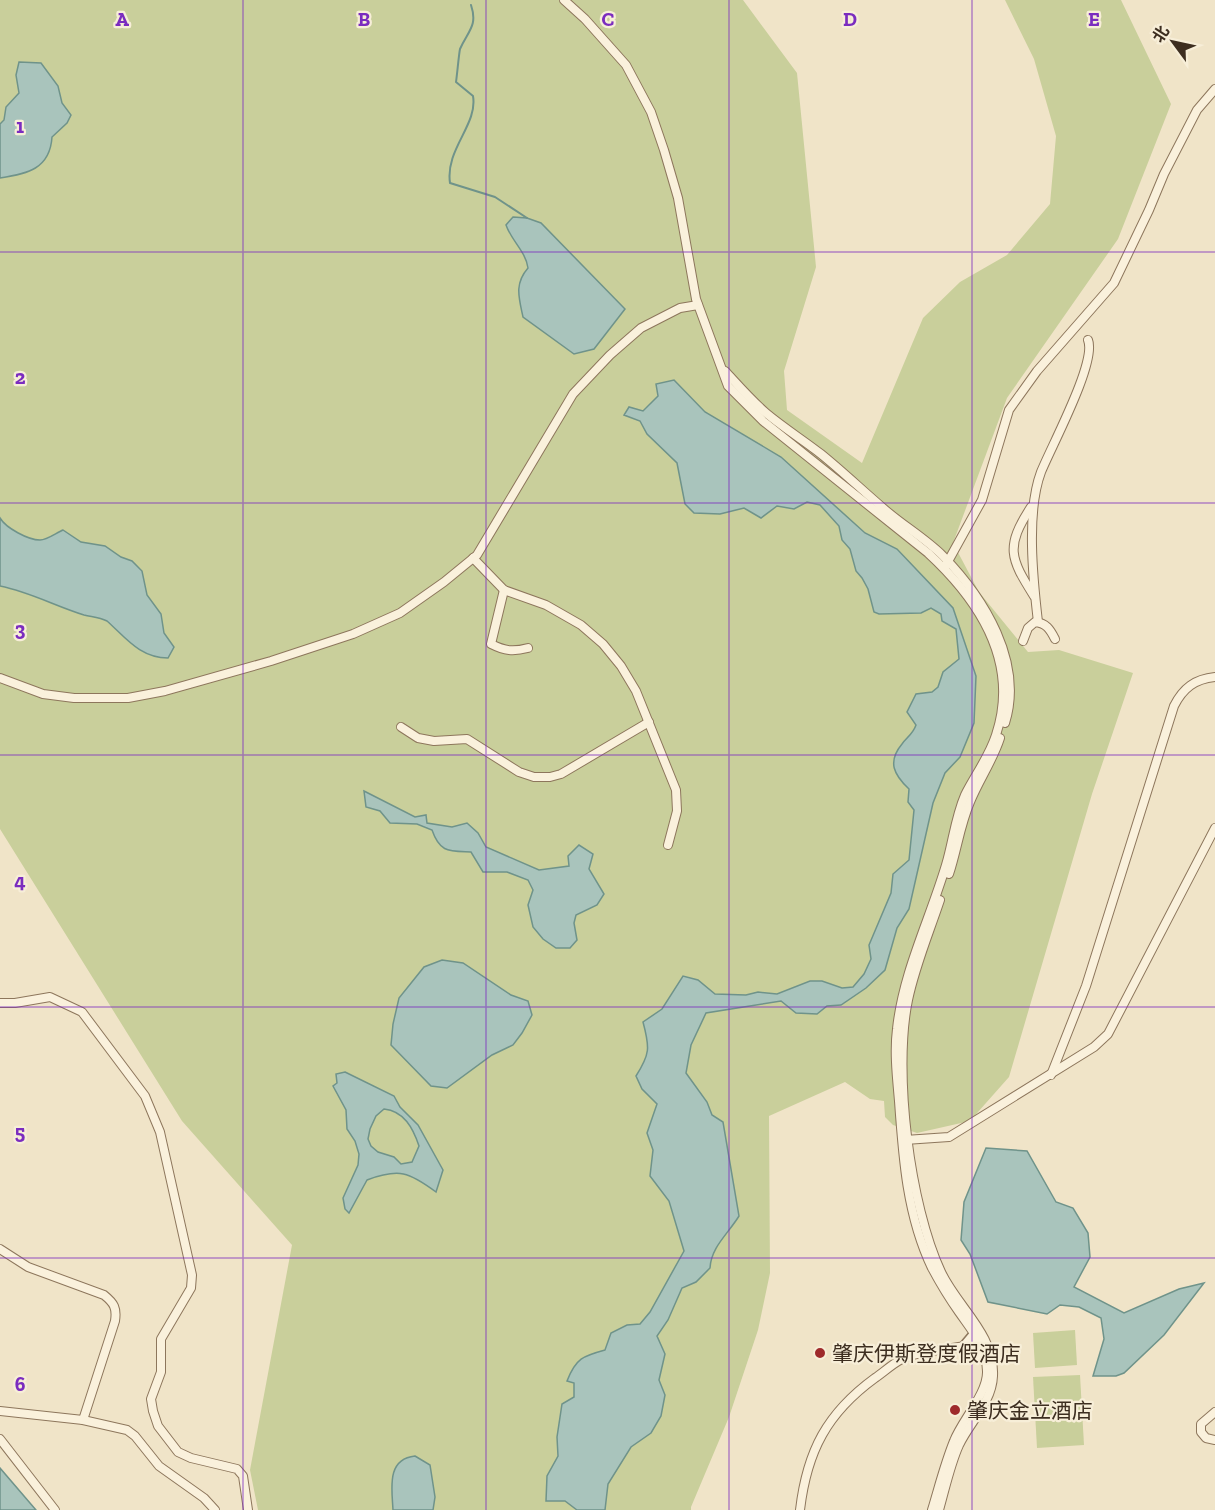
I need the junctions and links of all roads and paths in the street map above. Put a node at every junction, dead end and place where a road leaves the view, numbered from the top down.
1 (564, 0) edge
2 (575, 3) edge
3 (1215, 89) edge
4 (698, 305) junction
5 (1088, 340) dead end
6 (1033, 504) junction
7 (473, 558) junction
8 (946, 565) junction
9 (504, 590) junction
10 (1035, 597) junction
11 (1038, 622) junction
12 (1055, 639) dead end
13 (1023, 641) dead end
14 (528, 648) dead end
15 (1215, 677) edge
16 (0, 678) edge
17 (649, 722) junction
18 (401, 727) dead end
19 (1215, 828) edge
20 (668, 845) dead end
21 (0, 1003) edge
22 (1051, 1075) junction
23 (905, 1140) junction
24 (0, 1249) edge
25 (976, 1333) junction
26 (965, 1346) junction
27 (986, 1360) junction
28 (0, 1411) edge
29 (1215, 1412) edge
30 (83, 1420) junction
31 (0, 1439) edge
32 (1215, 1440) edge
33 (55, 1510) edge
34 (215, 1510) edge
35 (248, 1510) edge
36 (800, 1510) edge
37 (932, 1510) edge
38 (939, 1510) edge

1 - 2 street
2 - 4 street
3 - 8 street
4 - 7 street
4 - 8 street
5 - 6 street
6 - 10 street
6 - 10 street
7 - 9 street
7 - 16 street
8 - 23 street
9 - 14 street
9 - 17 street
10 - 11 street
11 - 12 street
11 - 13 street
15 - 22 street
17 - 18 street
17 - 20 street
19 - 22 street
21 - 35 street
22 - 23 street
23 - 25 street
23 - 38 street
24 - 30 street
25 - 26 street
25 - 27 street
26 - 27 street
26 - 36 street
27 - 37 street
28 - 30 street
29 - 32 street
30 - 34 street
31 - 33 street

